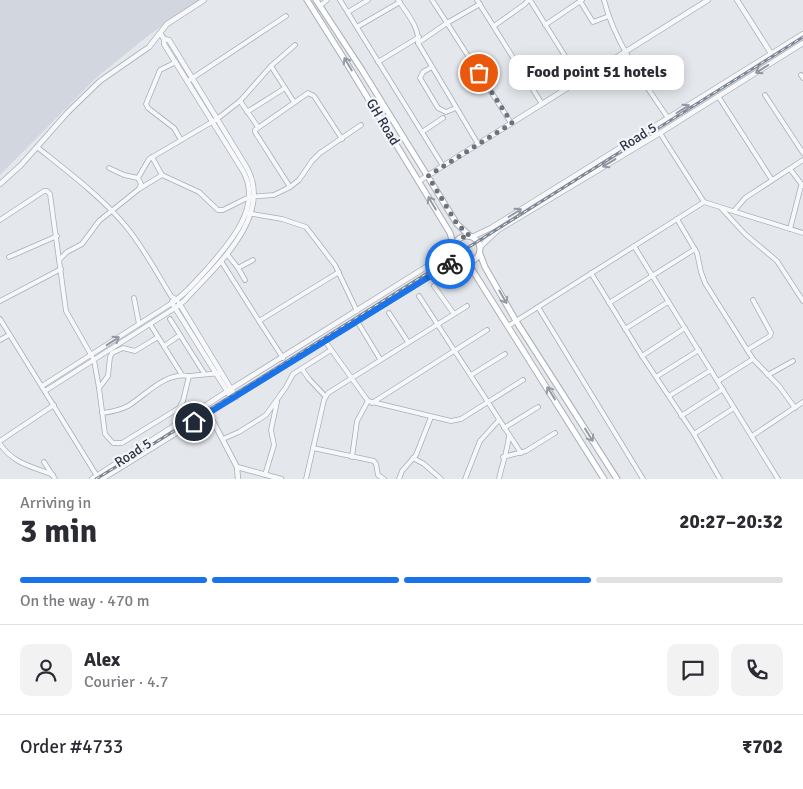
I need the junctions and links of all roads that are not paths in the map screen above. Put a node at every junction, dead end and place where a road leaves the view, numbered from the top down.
1 (204, 0) edge
2 (307, 0) edge
3 (316, 0) edge
4 (327, 0) edge
5 (340, 0) edge
6 (368, 0) edge
7 (432, 0) edge
8 (529, 0) edge
9 (604, 0) edge
10 (708, 0) edge
11 (738, 0) edge
12 (399, 1) edge
13 (581, 1) edge
14 (478, 2) edge
15 (320, 6) junction
16 (348, 12) junction
17 (286, 16) dead end
18 (609, 16) junction
19 (447, 24) junction
20 (545, 24) junction
21 (494, 26) junction
22 (357, 27) junction
23 (160, 33) junction
24 (803, 34) edge
25 (419, 36) junction
26 (164, 39) junction
27 (418, 43) junction
28 (803, 43) edge
29 (295, 45) dead end
30 (626, 51) junction
31 (772, 54) junction
32 (775, 60) junction
33 (176, 62) junction
34 (378, 62) junction
35 (271, 66) junction
36 (432, 67) junction
37 (190, 80) junction
38 (580, 80) junction
39 (284, 88) junction
40 (765, 95) dead end
41 (718, 96) junction
42 (240, 101) junction
43 (294, 102) junction
44 (542, 104) junction
45 (456, 108) junction
46 (247, 112) junction
47 (442, 118) dead end
48 (668, 118) junction
49 (215, 120) junction
50 (512, 123) junction
51 (361, 125) dead end
52 (258, 127) junction
53 (422, 132) junction
54 (660, 132) junction
55 (342, 139) junction
56 (181, 140) junction
57 (478, 144) junction
58 (801, 144) edge
59 (37, 147) junction
60 (803, 153) edge
61 (152, 157) junction
62 (803, 160) edge
63 (443, 166) junction
64 (109, 168) dead end
65 (790, 169) junction
66 (162, 175) junction
67 (428, 176) junction
68 (138, 178) junction
69 (772, 180) junction
70 (419, 181) junction
71 (0, 184) edge
72 (802, 186) edge
73 (290, 187) junction
74 (139, 189) junction
75 (251, 197) junction
76 (704, 202) junction
77 (719, 207) junction
78 (734, 211) junction
79 (112, 212) junction
80 (247, 213) junction
81 (676, 219) junction
82 (0, 220) edge
83 (790, 229) junction
84 (803, 233) edge
85 (56, 236) junction
86 (471, 237) junction
87 (634, 246) junction
88 (480, 247) junction
89 (454, 249) junction
90 (695, 249) junction
91 (227, 254) junction
92 (480, 254) junction
93 (9, 258) dead end
94 (458, 259) junction
95 (60, 260) junction
96 (252, 260) dead end
97 (221, 261) junction
98 (468, 263) junction
99 (238, 268) junction
100 (61, 269) junction
101 (339, 272) junction
102 (591, 273) junction
103 (653, 276) junction
104 (245, 280) dead end
105 (434, 286) dead end
106 (171, 296) junction
107 (419, 296) dead end
108 (134, 298) dead end
109 (177, 300) junction
110 (753, 300) dead end
111 (0, 301) edge
112 (803, 301) edge
113 (668, 302) junction
114 (172, 303) junction
115 (609, 303) junction
116 (180, 305) junction
117 (466, 306) dead end
118 (538, 307) junction
119 (175, 308) junction
120 (357, 311) junction
121 (389, 313) dead end
122 (454, 314) junction
123 (0, 319) edge
124 (170, 319) dead end
125 (357, 321) junction
126 (516, 321) junction
127 (259, 322) junction
128 (139, 324) junction
129 (150, 324) junction
130 (438, 324) junction
131 (508, 326) junction
132 (685, 328) junction
133 (625, 329) junction
134 (487, 330) dead end
135 (9, 335) junction
136 (180, 335) junction
137 (158, 337) junction
138 (0, 340) edge
139 (325, 341) junction
140 (408, 342) junction
141 (164, 346) junction
142 (331, 350) junction
143 (454, 350) junction
144 (699, 350) junction
145 (747, 350) junction
146 (92, 354) junction
147 (505, 354) dead end
148 (642, 356) junction
149 (283, 358) junction
150 (380, 359) junction
151 (753, 359) junction
152 (94, 360) junction
153 (793, 361) dead end
154 (302, 369) junction
155 (711, 370) junction
156 (215, 372) junction
157 (221, 372) junction
158 (204, 374) junction
159 (182, 375) junction
160 (471, 375) junction
161 (189, 376) junction
162 (768, 376) junction
163 (656, 377) junction
164 (351, 378) junction
165 (523, 380) dead end
166 (718, 382) junction
167 (44, 388) junction
168 (99, 388) junction
169 (723, 389) junction
170 (229, 390) junction
171 (325, 396) junction
172 (669, 396) junction
173 (234, 398) junction
174 (278, 399) junction
175 (370, 402) junction
176 (803, 402) edge
177 (488, 403) junction
178 (54, 405) junction
179 (205, 406) junction
180 (538, 408) dead end
181 (734, 408) junction
182 (795, 408) junction
183 (210, 412) junction
184 (102, 413) junction
185 (681, 416) junction
186 (431, 417) junction
187 (499, 420) junction
188 (504, 428) junction
189 (555, 433) dead end
190 (694, 434) junction
191 (509, 435) junction
192 (752, 436) junction
193 (223, 439) junction
194 (0, 443) edge
195 (313, 448) junction
196 (521, 453) junction
197 (352, 456) junction
198 (503, 457) junction
199 (413, 458) junction
200 (44, 462) dead end
201 (237, 467) junction
202 (266, 475) junction
203 (54, 477) edge
204 (100, 478) edge
205 (92, 479) edge
206 (238, 479) edge
207 (281, 479) edge
208 (306, 479) edge
209 (384, 479) edge
210 (399, 479) edge
211 (442, 479) edge
212 (465, 479) edge
213 (499, 479) edge
214 (604, 479) edge
215 (617, 479) edge
216 (644, 479) edge
217 (720, 479) edge
218 (778, 479) edge

1 - 23 street
70 -> 2 main road, GH Road
3 - 15 main road, GH Road
4 - 15 street
5 - 16 street
6 - 16 street
7 - 19 street
8 - 20 street
8 - 21 street
9 - 18 street
10 - 30 street
11 - 31 street
12 - 22 street
12 - 25 street
13 - 18 street
13 - 20 street
14 - 19 street
14 - 21 street
15 - 67 main road, GH Road
16 - 22 street
17 - 37 street
18 - 30 street
19 - 27 street
19 - 50 street
20 - 38 street
21 - 44 street
22 - 34 street
23 - 26 street
23 - 59 street
24 - 31 street, Road 5
25 - 27 street
25 - 34 street
26 - 33 street
26 - 37 street
27 - 36 street
28 - 32 street, Road 5
29 - 35 street
30 - 38 street
30 - 48 street
31 - 32 street
48 -> 31 street, Road 5
32 -> 41 street, Road 5
33 - 37 street
33 - 56 street
34 - 53 street
35 - 39 street
35 - 42 street
36 - 45 street
36 - 45 street
37 - 49 street
38 - 44 street
39 - 43 street
39 - 46 street
40 - 58 street
41 - 54 street, Road 5
41 - 69 street
42 - 46 street
42 - 49 street
43 - 52 street
43 - 55 street
44 - 50 street
45 - 57 street
46 - 52 street
47 - 53 street
86 -> 48 street, Road 5
49 - 56 street
49 - 75 street
50 - 57 street
51 - 55 street
52 - 73 street
53 - 63 street
54 - 76 street
54 -> 88 street, Road 5
55 - 73 street
56 - 61 street
57 - 63 street
58 - 60 street
59 - 71 street
59 - 79 street
61 - 66 street
61 - 68 street
62 - 65 street
63 - 67 street
64 - 68 street
65 - 69 street
65 - 72 street
66 - 74 street
66 - 75 street
67 - 70 street
67 - 86 main road, GH Road
68 - 74 street
69 - 78 street
89 -> 70 main road, GH Road
72 - 83 street
73 - 75 street
74 - 79 street
75 - 80 street
76 - 77 street
76 - 81 street
77 - 78 street
77 - 112 street
78 - 83 street
79 - 95 street
79 - 106 street
80 - 91 street
80 - 101 street
80 - 109 street
81 - 87 street
81 - 90 street
82 - 85 street
83 - 84 street
85 - 93 street
85 - 95 street
86 - 88 main road
86 - 89 main road
87 - 102 street
87 - 103 street
88 - 92 main road
89 - 94 main road
89 - 120 street, Road 5
90 - 103 street
90 - 145 street
91 - 97 street
91 - 99 street
92 - 98 main road
92 -> 126 main road
94 - 98 main road
94 - 125 street, Road 5
95 - 100 street
96 - 99 street
97 - 116 street
97 - 127 street
98 - 131 main road
99 - 104 street
100 - 111 street
100 - 146 street
101 - 120 street
101 - 127 street
102 - 115 street
102 - 118 street
103 - 113 street
103 - 115 street
105 - 122 street
106 - 109 street
106 - 114 street
107 - 130 street
108 - 128 street
109 - 114 street
109 - 116 street
110 - 145 street
113 - 132 street
113 - 133 street
114 - 119 street
114 - 128 street
115 - 133 street
116 - 119 street
116 - 157 street
117 - 122 street
118 - 126 street
118 - 216 street
119 - 129 street
119 - 156 street
120 - 149 street, Road 5
121 - 140 street
122 - 130 street
123 - 135 street
124 - 136 street
125 - 139 street, Road 5
125 - 150 street
126 - 131 street
126 -> 215 main road
127 - 149 street
146 -> 128 street
129 - 137 street
129 - 152 street
130 - 140 street
130 - 143 street
214 -> 131 main road
132 - 144 street
132 - 148 street
133 - 148 street
134 - 143 street
135 - 138 street
135 - 167 street
136 - 141 street
136 - 158 street
137 - 141 street
137 - 168 street
139 - 142 street
139 - 173 street, Road 5
140 - 150 street
141 - 159 street
142 - 154 street
142 - 164 street
143 - 160 street
143 - 175 street
144 - 155 street
144 - 163 street
145 - 151 street
146 - 152 street
146 - 167 street
147 - 160 street
148 - 163 street
149 - 170 street, Road 5
150 - 164 street
151 - 162 street
151 - 166 street
152 - 167 street
152 - 168 street
153 - 162 street
154 - 171 street
154 - 174 street
155 - 166 street
155 - 172 street
156 - 157 street
156 - 158 street
156 - 170 street
157 - 170 street
158 - 161 street
159 - 161 street
159 - 184 street
160 - 177 street
161 - 184 street
162 - 182 street
163 - 172 street
164 - 171 street
164 - 175 street
165 - 177 street
166 - 169 street
167 - 178 street
168 - 184 street
169 - 181 street
169 - 185 street
170 - 173 street
170 - 179 street, Road 5
171 - 195 street
172 - 185 street
173 - 183 street, Road 5
174 - 193 street
174 - 202 street
175 - 186 street
175 - 197 street
176 - 182 street
177 - 186 street
177 - 187 street
178 - 194 street
178 - 204 street
179 - 183 street
179 - 204 street, Road 5
180 - 188 street
181 - 190 street
181 - 192 street
182 - 192 street
183 - 193 street
183 - 204 street, Road 5
185 - 190 street
186 - 199 street
187 - 188 street
187 - 212 street
188 - 191 street
189 - 196 street
190 - 217 street
191 - 196 street
191 - 198 street
192 - 218 street
193 - 201 street
194 - 203 street
195 - 197 street
195 - 208 street
196 - 198 street
197 - 209 street
198 - 213 street
199 - 210 street
199 - 211 street
200 - 203 street
201 - 202 street
201 - 206 street
202 - 207 street
204 - 205 street, Road 5

